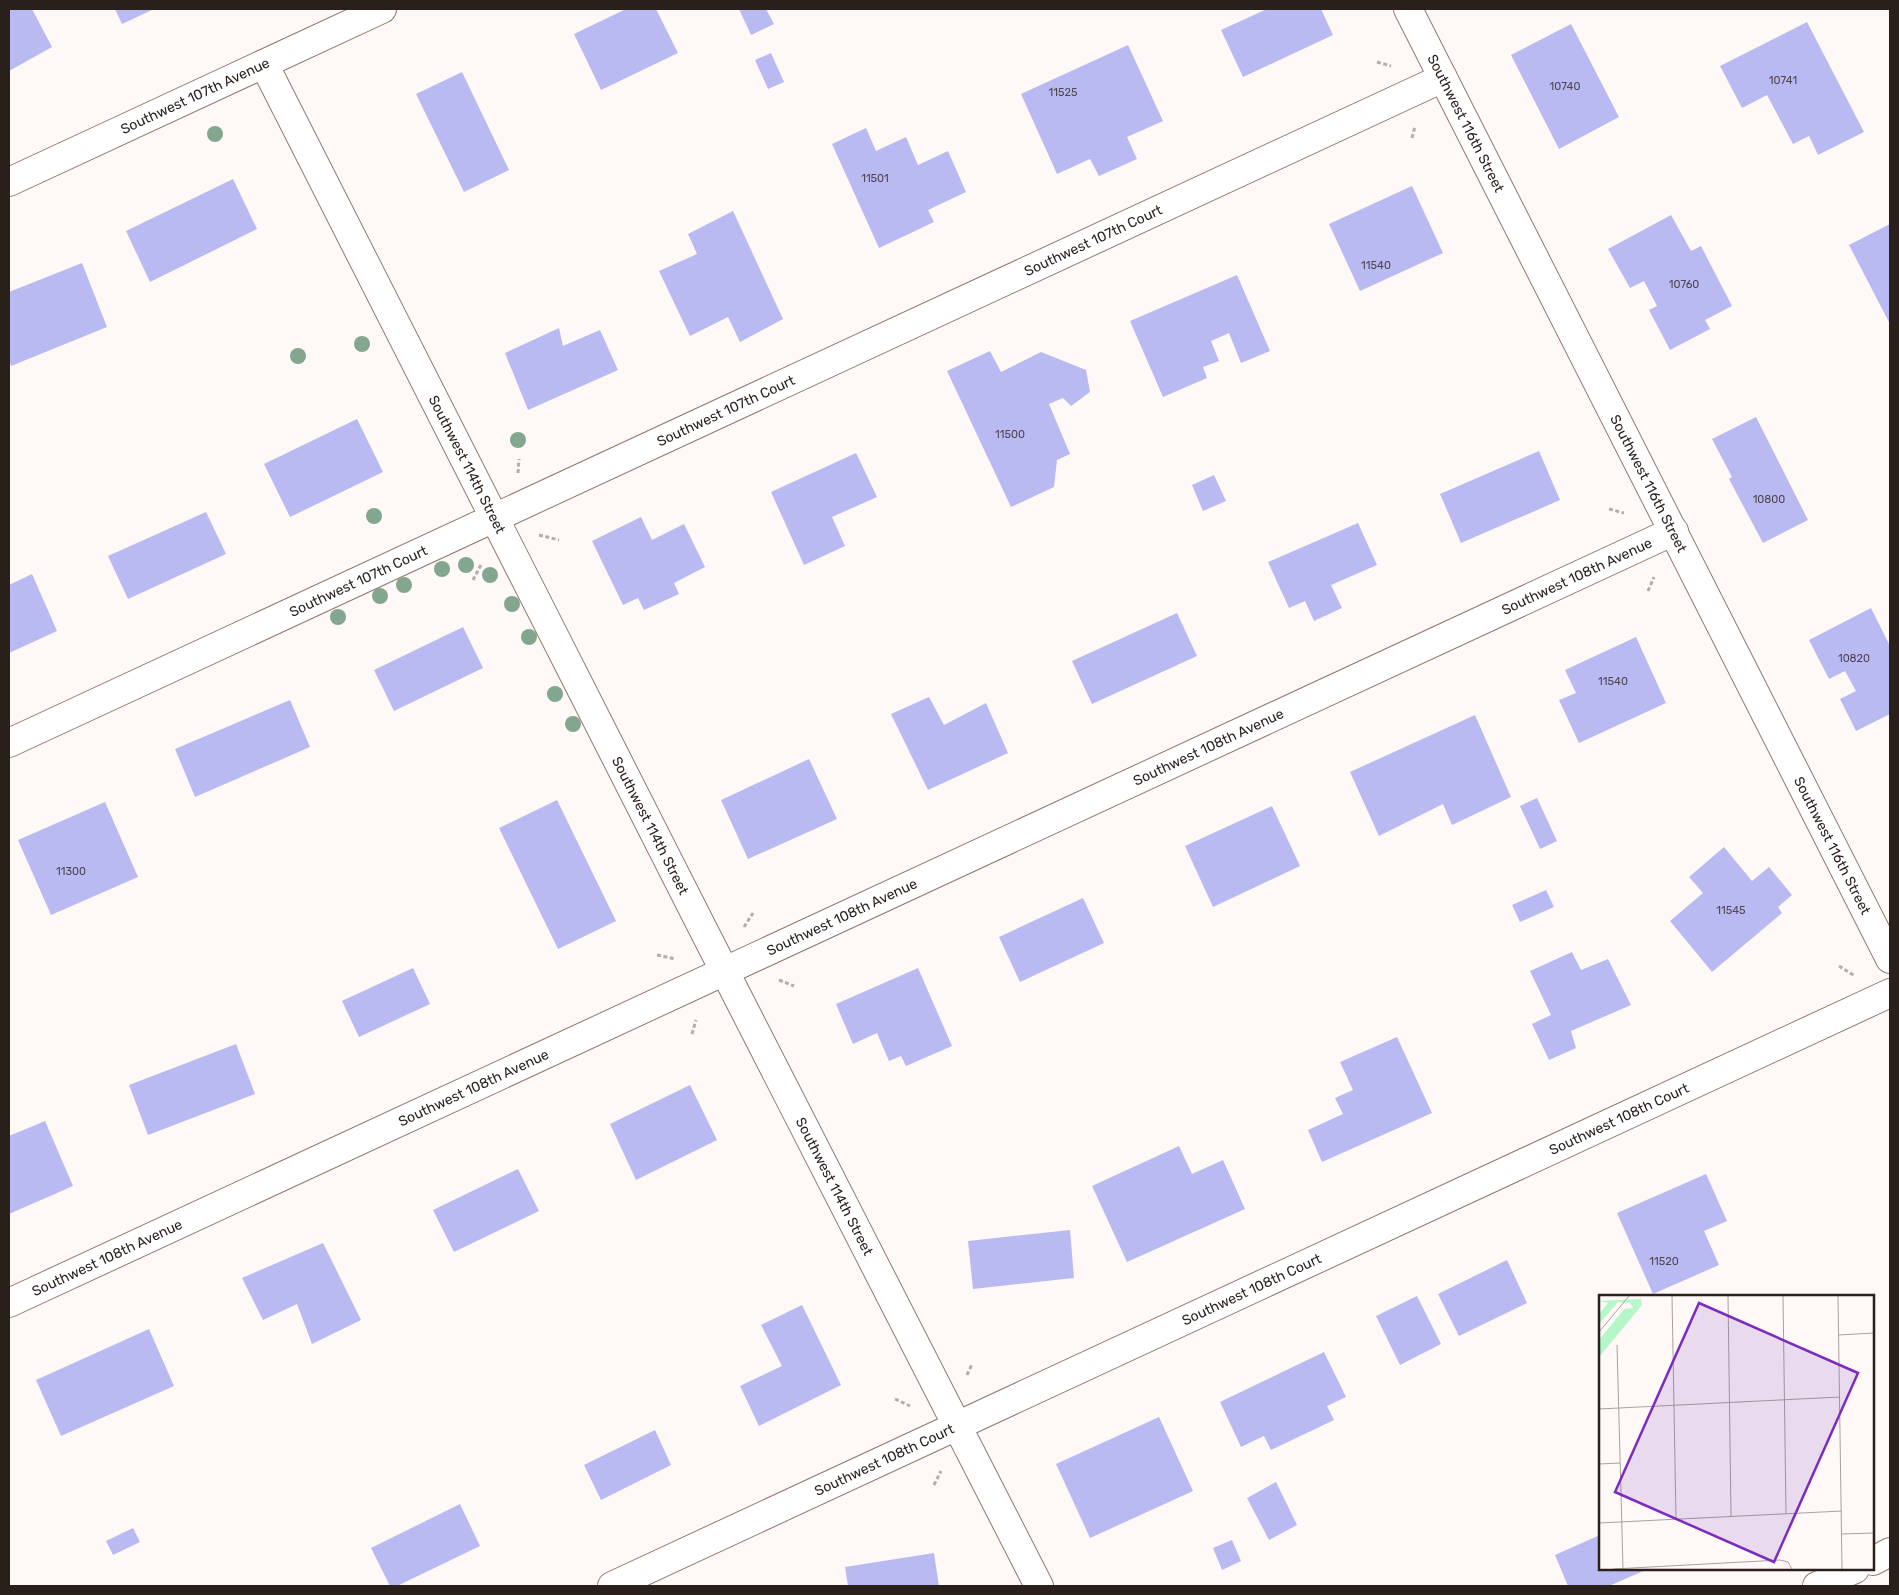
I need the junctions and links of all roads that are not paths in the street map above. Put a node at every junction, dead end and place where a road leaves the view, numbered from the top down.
1 (382, 9) edge
2 (1408, 9) edge
3 (264, 64) junction
4 (1443, 78) junction
5 (9, 182) edge
6 (494, 518) junction
7 (1674, 531) junction
8 (9, 743) edge
9 (1890, 959) edge
10 (725, 971) junction
11 (1890, 993) edge
12 (9, 1303) edge
13 (956, 1427) junction
14 (1890, 1552) edge
15 (1874, 1560) edge
16 (1853, 1570) edge
17 (612, 1586) edge
18 (1039, 1586) edge
19 (1817, 1586) edge

1 - 3 street, Southwest 107th Avenue
2 - 4 street, Southwest 116th Street
3 - 5 street, Southwest 107th Avenue
3 - 6 street, Southwest 114th Street
4 - 6 street, Southwest 107th Court
4 - 7 street, Southwest 116th Street
6 - 8 street, Southwest 107th Court
6 - 10 street, Southwest 114th Street
7 - 9 street, Southwest 116th Street
7 - 10 street, Southwest 108th Avenue
10 - 12 street, Southwest 108th Avenue
10 - 13 street, Southwest 114th Street
11 - 13 street, Southwest 108th Court
13 - 17 street, Southwest 108th Court
13 - 18 street, Southwest 114th Street
14 - 15 street
16 - 19 street

